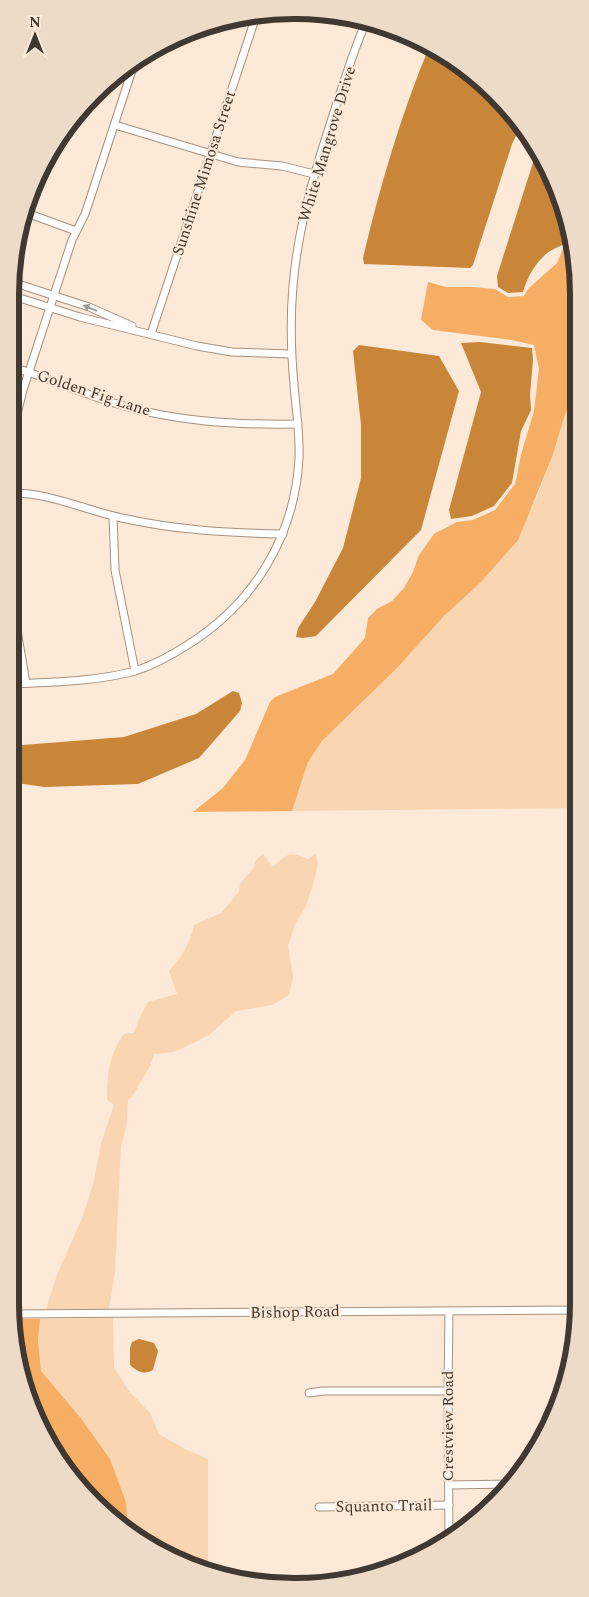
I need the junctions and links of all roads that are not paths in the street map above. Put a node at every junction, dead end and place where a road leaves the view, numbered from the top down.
1 (254, 22) edge
2 (364, 28) edge
3 (131, 73) edge
4 (115, 125) junction
5 (210, 154) junction
6 (314, 174) junction
7 (31, 214) edge
8 (76, 231) junction
9 (19, 284) edge
10 (54, 295) junction
11 (19, 298) edge
12 (50, 308) junction
13 (151, 334) junction
14 (291, 354) junction
15 (19, 369) edge
16 (29, 372) junction
17 (19, 405) edge
18 (298, 424) junction
19 (19, 492) edge
20 (113, 516) junction
21 (283, 534) junction
22 (19, 642) edge
23 (135, 670) junction
24 (19, 683) edge
25 (26, 683) junction
26 (570, 1310) edge
27 (449, 1311) junction
28 (19, 1314) edge
29 (448, 1391) junction
30 (309, 1393) dead end
31 (502, 1484) edge
32 (449, 1485) junction
33 (449, 1504) junction
34 (319, 1507) dead end
35 (449, 1531) edge

1 - 5 street, Sunshine Mimosa Street
2 - 6 street, White Mangrove Drive
3 - 4 street
4 - 5 street
4 - 8 street
5 - 6 street
5 - 13 street, Sunshine Mimosa Street
6 - 14 street, White Mangrove Drive
7 - 8 street
8 - 10 street
9 - 10 street
10 - 12 street
13 -> 10 street
11 - 12 street
12 - 13 street
12 - 16 street
13 - 14 street
14 - 18 street, White Mangrove Drive
15 - 16 street, Golden Fig Lane
16 - 17 street
16 - 18 street, Golden Fig Lane
18 - 21 street, White Mangrove Drive
19 - 20 street
20 - 21 street
20 - 23 street
21 - 23 street, White Mangrove Drive
22 - 25 street
23 - 25 street, White Mangrove Drive
24 - 25 street, White Mangrove Drive
26 - 27 street, Bishop Road
27 - 28 street, Bishop Road
27 - 29 street, Crestview Road
29 - 30 street
29 - 32 street, Crestview Road
31 - 32 street
32 - 33 street, Crestview Road
33 - 34 street, Squanto Trail
33 - 35 street, Crestview Road

